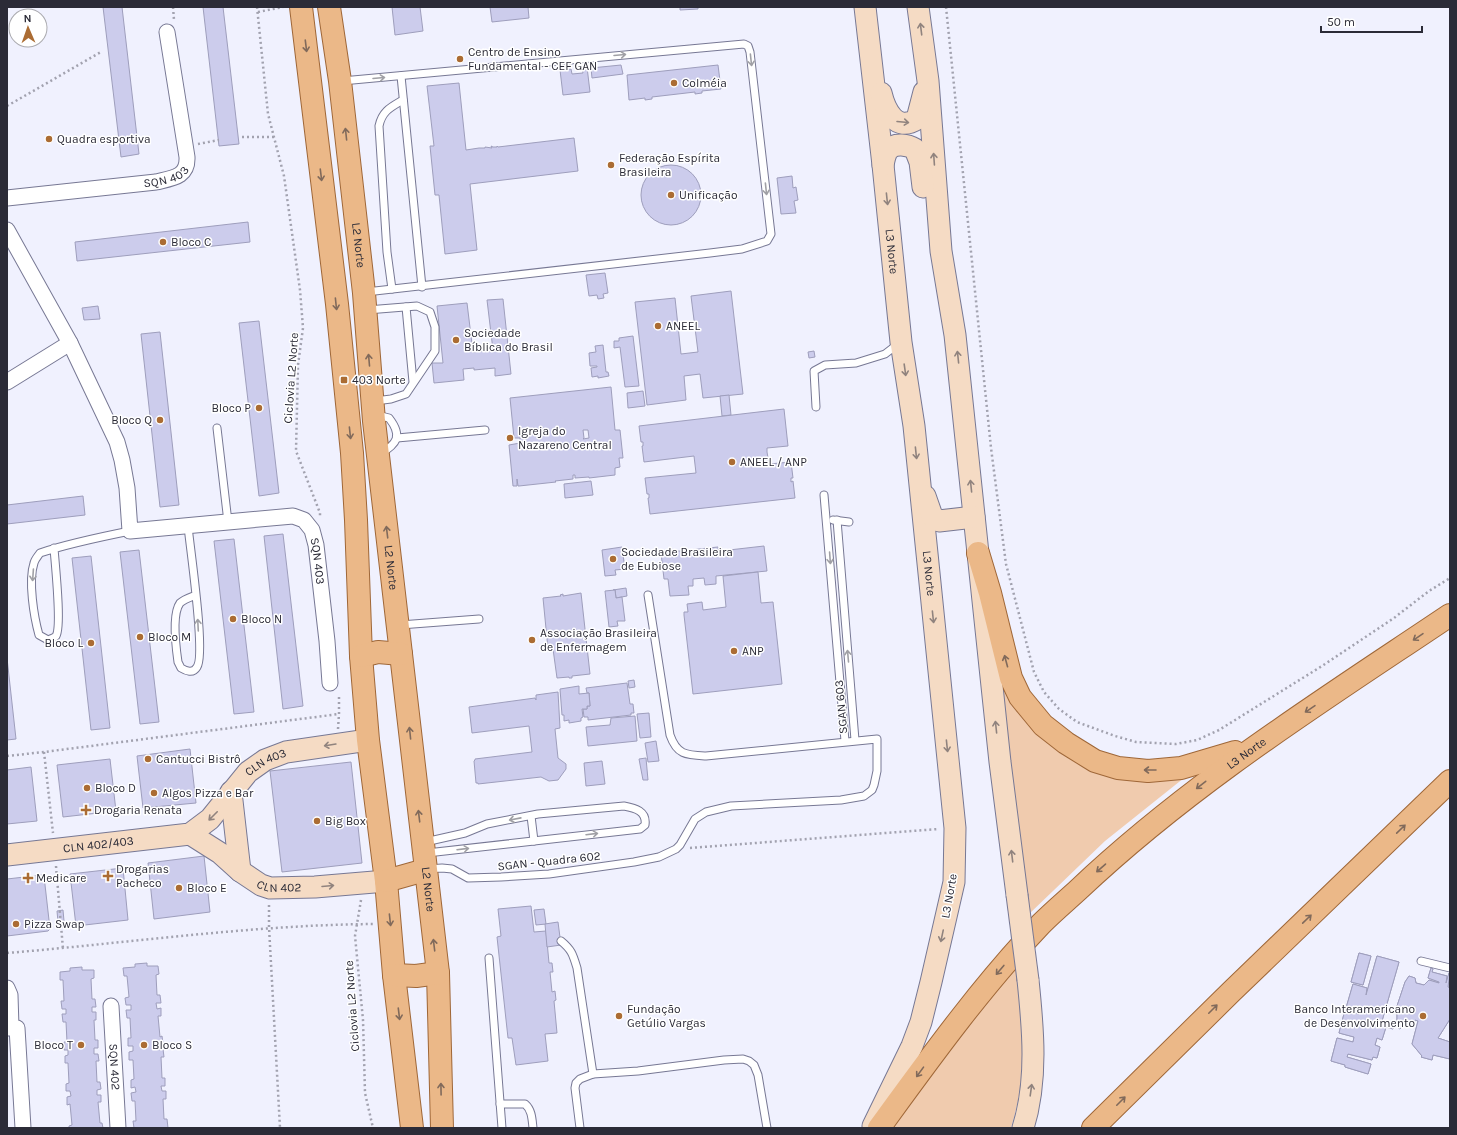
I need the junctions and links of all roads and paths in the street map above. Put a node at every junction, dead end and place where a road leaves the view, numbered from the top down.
1 (257, 7) edge
2 (284, 7) edge
3 (301, 7) edge
4 (329, 7) edge
5 (918, 7) edge
6 (946, 7) edge
7 (258, 12) junction
8 (866, 16) edge
9 (167, 32) dead end
10 (101, 52) dead end
11 (400, 76) junction
12 (340, 81) junction
13 (928, 81) junction
14 (403, 100) junction
15 (7, 106) edge
16 (242, 137) dead end
17 (274, 137) junction
18 (219, 140) dead end
19 (185, 146) junction
20 (883, 165) junction
21 (7, 198) edge
22 (7, 230) edge
23 (941, 251) junction
24 (422, 287) junction
25 (392, 289) junction
26 (364, 301) junction
27 (406, 307) junction
28 (70, 342) junction
29 (901, 342) junction
30 (7, 382) edge
31 (413, 382) junction
32 (816, 407) dead end
33 (373, 408) junction
34 (217, 428) dead end
35 (485, 430) dead end
36 (397, 438) junction
37 (378, 455) junction
38 (919, 480) junction
39 (824, 495) dead end
40 (974, 517) junction
41 (827, 519) junction
42 (320, 520) dead end
43 (837, 520) junction
44 (228, 522) junction
45 (849, 522) dead end
46 (188, 526) junction
47 (130, 530) junction
48 (54, 548) junction
49 (978, 553) junction
50 (1450, 578) edge
51 (196, 595) junction
52 (648, 595) dead end
53 (1450, 615) edge
54 (479, 619) dead end
55 (398, 625) junction
56 (401, 654) junction
57 (360, 656) junction
58 (334, 687) joint
59 (339, 714) junction
60 (368, 740) junction
61 (855, 740) junction
62 (845, 741) junction
63 (331, 744) junction
64 (1255, 745) junction
65 (7, 756) edge
66 (1450, 781) edge
67 (231, 792) junction
68 (531, 816) junction
69 (955, 828) junction
70 (190, 834) junction
71 (534, 841) junction
72 (676, 849) junction
73 (7, 855) edge
74 (424, 855) junction
75 (240, 871) junction
76 (386, 881) junction
77 (355, 884) junction
78 (270, 888) junction
79 (357, 924) junction
80 (390, 924) junction
81 (269, 928) junction
82 (561, 941) dead end
83 (7, 953) edge
84 (489, 958) dead end
85 (1422, 961) dead end
86 (1450, 968) edge
87 (438, 972) junction
88 (394, 975) junction
89 (7, 988) edge
90 (111, 1006) dead end
91 (9, 1028) edge
92 (593, 1074) junction
93 (500, 1104) junction
94 (23, 1128) edge
95 (118, 1128) edge
96 (280, 1128) edge
97 (373, 1128) edge
98 (412, 1128) edge
99 (442, 1128) edge
100 (502, 1128) edge
101 (533, 1128) edge
102 (580, 1128) edge
103 (767, 1128) edge
104 (872, 1128) edge
105 (879, 1128) edge
106 (1023, 1128) edge
107 (1093, 1128) edge

1 - 7 path, Ciclovia L2 Norte
2 - 7 path
3 -> 57 main road
4 - 12 main road, L2 Norte
13 -> 5 main road
6 - 50 path
7 - 17 path, Ciclovia L2 Norte
8 -> 13 main road
8 - 20 main road, L3 Norte
9 - 19 street, SQN 403
10 - 15 path
12 -> 11 lane
11 - 14 lane
11 -> 24 lane
26 -> 12 main road, L2 Norte
23 -> 13 main road
14 - 24 lane
14 - 25 lane
16 - 17 path
17 - 42 path, Ciclovia L2 Norte
18 - 19 path
19 - 21 street, SQN 403
20 - 23 main road
20 -> 29 main road, L3 Norte
22 - 28 street
40 -> 23 main road
24 - 25 lane
25 - 26 lane
26 - 27 lane
33 -> 26 main road, L2 Norte
27 - 31 lane
27 - 31 lane
28 - 30 street
28 - 47 street
29 - 32 lane
29 -> 38 main road, L3 Norte
31 - 33 lane
33 - 36 lane
33 - 37 main road, L2 Norte
34 - 44 lane
35 - 36 lane
36 - 37 lane
55 -> 37 main road, L2 Norte
38 - 40 main road
38 -> 69 main road, L3 Norte
39 - 41 lane, SGAN 603
40 - 49 main road
41 - 43 lane
41 -> 62 lane, SGAN 603
43 - 45 lane
61 -> 43 lane, SGAN 603
44 - 46 street, SQN 403
44 - 58 street, SQN 403
46 - 47 street, SQN 403
46 - 51 lane
47 - 48 lane, SQN 403
48 -> 48 lane, SQN 403
64 -> 49 main road
106 -> 49 main road, bridge
51 -> 51 lane
52 - 62 lane
53 -> 64 main road, L3 Norte
54 - 55 lane
55 - 56 main road, L2 Norte
56 - 57 main road
74 -> 56 main road, L2 Norte
57 - 60 main road
58 - 59 path
59 - 63 path
59 - 65 path
60 - 63 main road, CLN 403
60 - 76 main road
61 - 62 lane, SGAN 603
61 - 72 lane
63 -> 67 main road, CLN 403
64 -> 105 main road, L3 Norte
107 -> 66 main road
67 -> 70 main road, CLN 403
67 - 75 main road
68 - 71 lane
71 -> 68 lane
68 -> 74 lane
69 - 72 path
69 -> 104 main road, L3 Norte
70 - 73 main road, CLN 402/403
70 - 75 main road, CLN 402
74 -> 71 lane
72 - 74 lane, SGAN - Quadra 602
74 - 76 main road
87 -> 74 main road, L2 Norte
75 - 78 main road, CLN 402
76 - 77 main road, CLN 402
76 -> 80 main road
78 -> 77 main road, CLN 402
77 - 79 path, Ciclovia L2 Norte
78 - 81 path
79 - 80 path
79 - 81 path
79 - 97 path, Ciclovia L2 Norte
80 - 88 main road
81 - 83 path
81 - 96 path
82 - 92 lane
84 - 93 lane
85 - 86 lane
87 - 88 main road
99 -> 87 main road, L2 Norte
88 -> 98 main road
89 - 91 street
90 - 95 street, SQN 402
91 - 94 street
92 - 102 lane
92 - 103 lane
93 - 100 lane
93 - 101 lane

